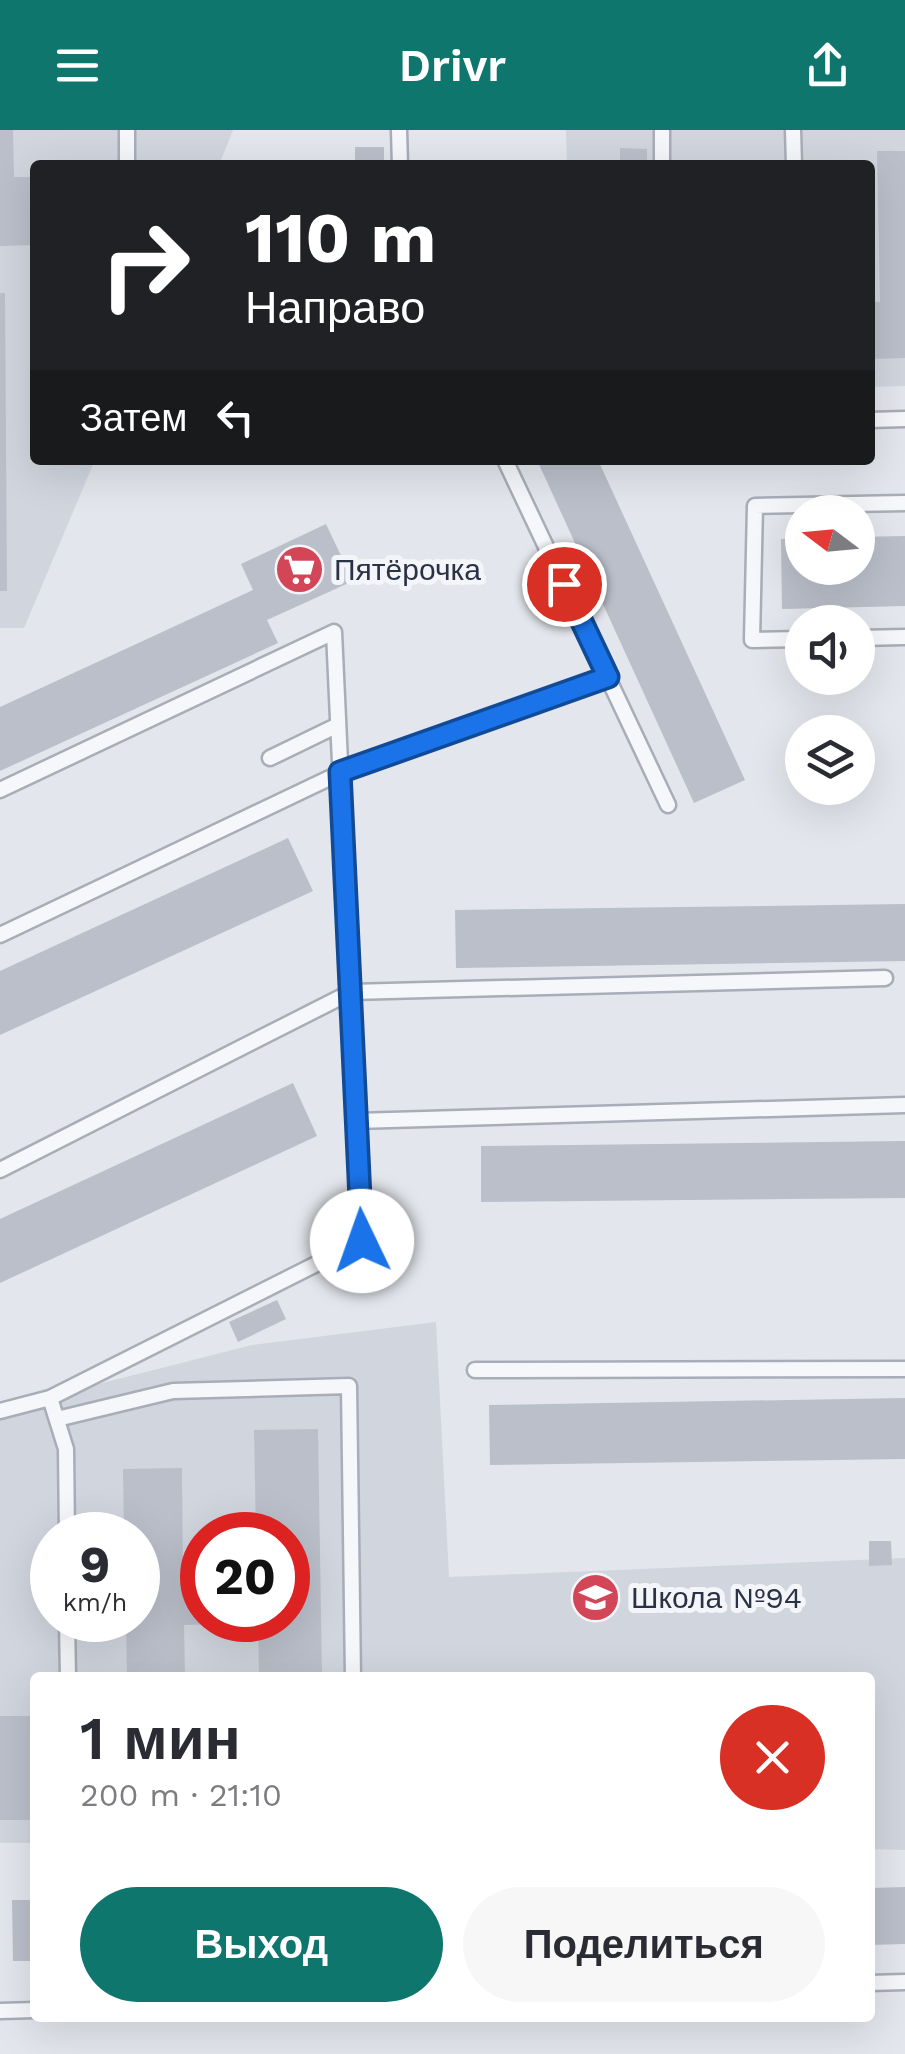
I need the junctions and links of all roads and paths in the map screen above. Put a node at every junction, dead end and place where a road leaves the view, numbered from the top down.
1 (127, 130) edge
2 (399, 130) edge
3 (662, 130) edge
4 (793, 130) edge
5 (127, 160) edge
6 (400, 160) edge
7 (662, 160) edge
8 (794, 160) edge
9 (905, 419) edge
10 (875, 420) edge
11 (507, 465) edge
12 (905, 502) edge
13 (905, 637) edge
14 (875, 638) edge
15 (785, 639) edge
16 (608, 677) junction
17 (338, 725) junction
18 (270, 758) dead end
19 (340, 772) junction
20 (0, 790) edge
21 (668, 805) dead end
22 (0, 935) edge
23 (886, 978) dead end
24 (351, 992) junction
25 (905, 1105) edge
26 (356, 1121) junction
27 (0, 1170) edge
28 (905, 1369) edge
29 (476, 1370) dead end
30 (50, 1398) junction
31 (0, 1410) edge
32 (57, 1419) junction
33 (66, 1512) edge
34 (67, 1642) edge
35 (68, 1672) edge
36 (353, 1672) edge
37 (905, 1982) edge
38 (875, 1983) edge
39 (30, 2010) edge
40 (0, 2011) edge

1 - 5 lane
2 - 6 lane
3 - 7 lane
4 - 8 lane
9 - 10 lane
11 - 16 lane
12 - 15 lane
13 - 14 lane
16 - 19 lane
16 - 21 lane
17 - 18 lane
17 - 19 lane
17 - 20 lane
19 - 22 lane
19 - 24 lane
23 - 24 lane
24 - 26 lane
24 - 27 lane
25 - 26 lane
26 - 30 lane
28 - 29 lane
30 - 31 lane
30 - 32 lane
32 - 33 lane
32 - 36 lane
34 - 35 lane
37 - 38 lane
39 - 40 lane

